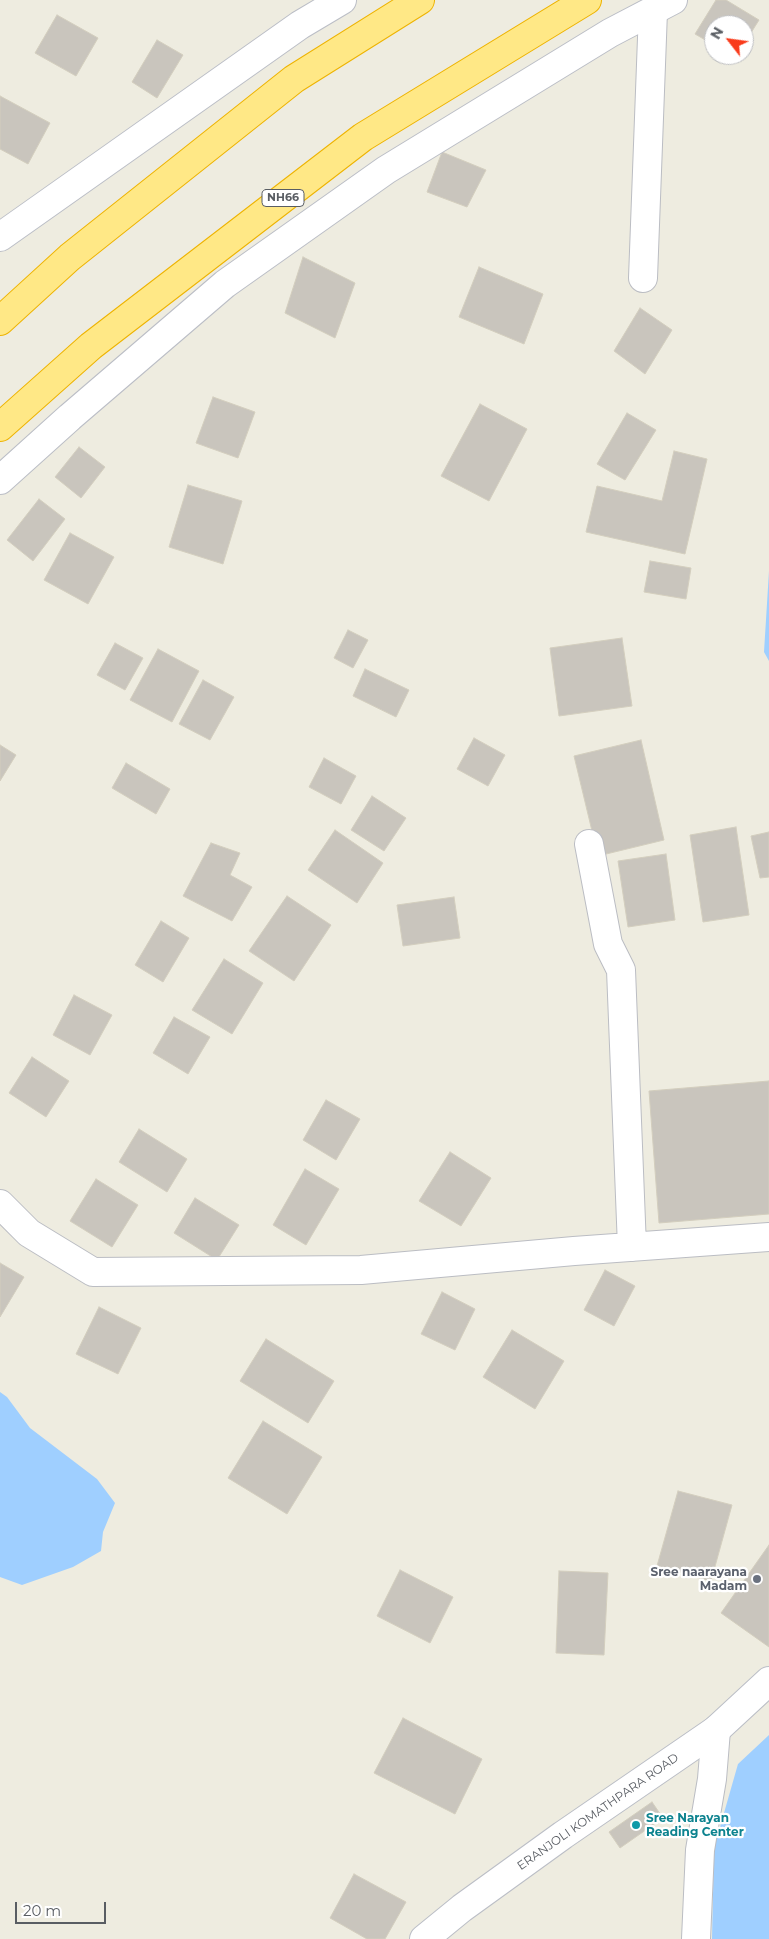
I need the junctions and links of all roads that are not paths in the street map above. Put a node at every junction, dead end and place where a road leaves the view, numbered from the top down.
1 (342, 0) edge
2 (420, 0) edge
3 (587, 0) edge
4 (663, 5) edge
5 (0, 237) edge
6 (643, 278) dead end
7 (0, 321) edge
8 (0, 426) edge
9 (0, 480) edge
10 (589, 844) dead end
11 (0, 1204) edge
12 (769, 1237) edge
13 (632, 1247) junction
14 (769, 1681) edge
15 (716, 1730) junction
16 (424, 1939) edge
17 (696, 1939) edge

1 - 5 street
2 - 7 highway
3 - 8 highway, NH66
4 - 6 street
4 - 9 street
10 - 13 street
11 - 13 street
12 - 13 street
14 - 15 street, ERANJOLI KOMATHPARA ROAD
15 - 16 street, ERANJOLI KOMATHPARA ROAD
15 - 17 street

